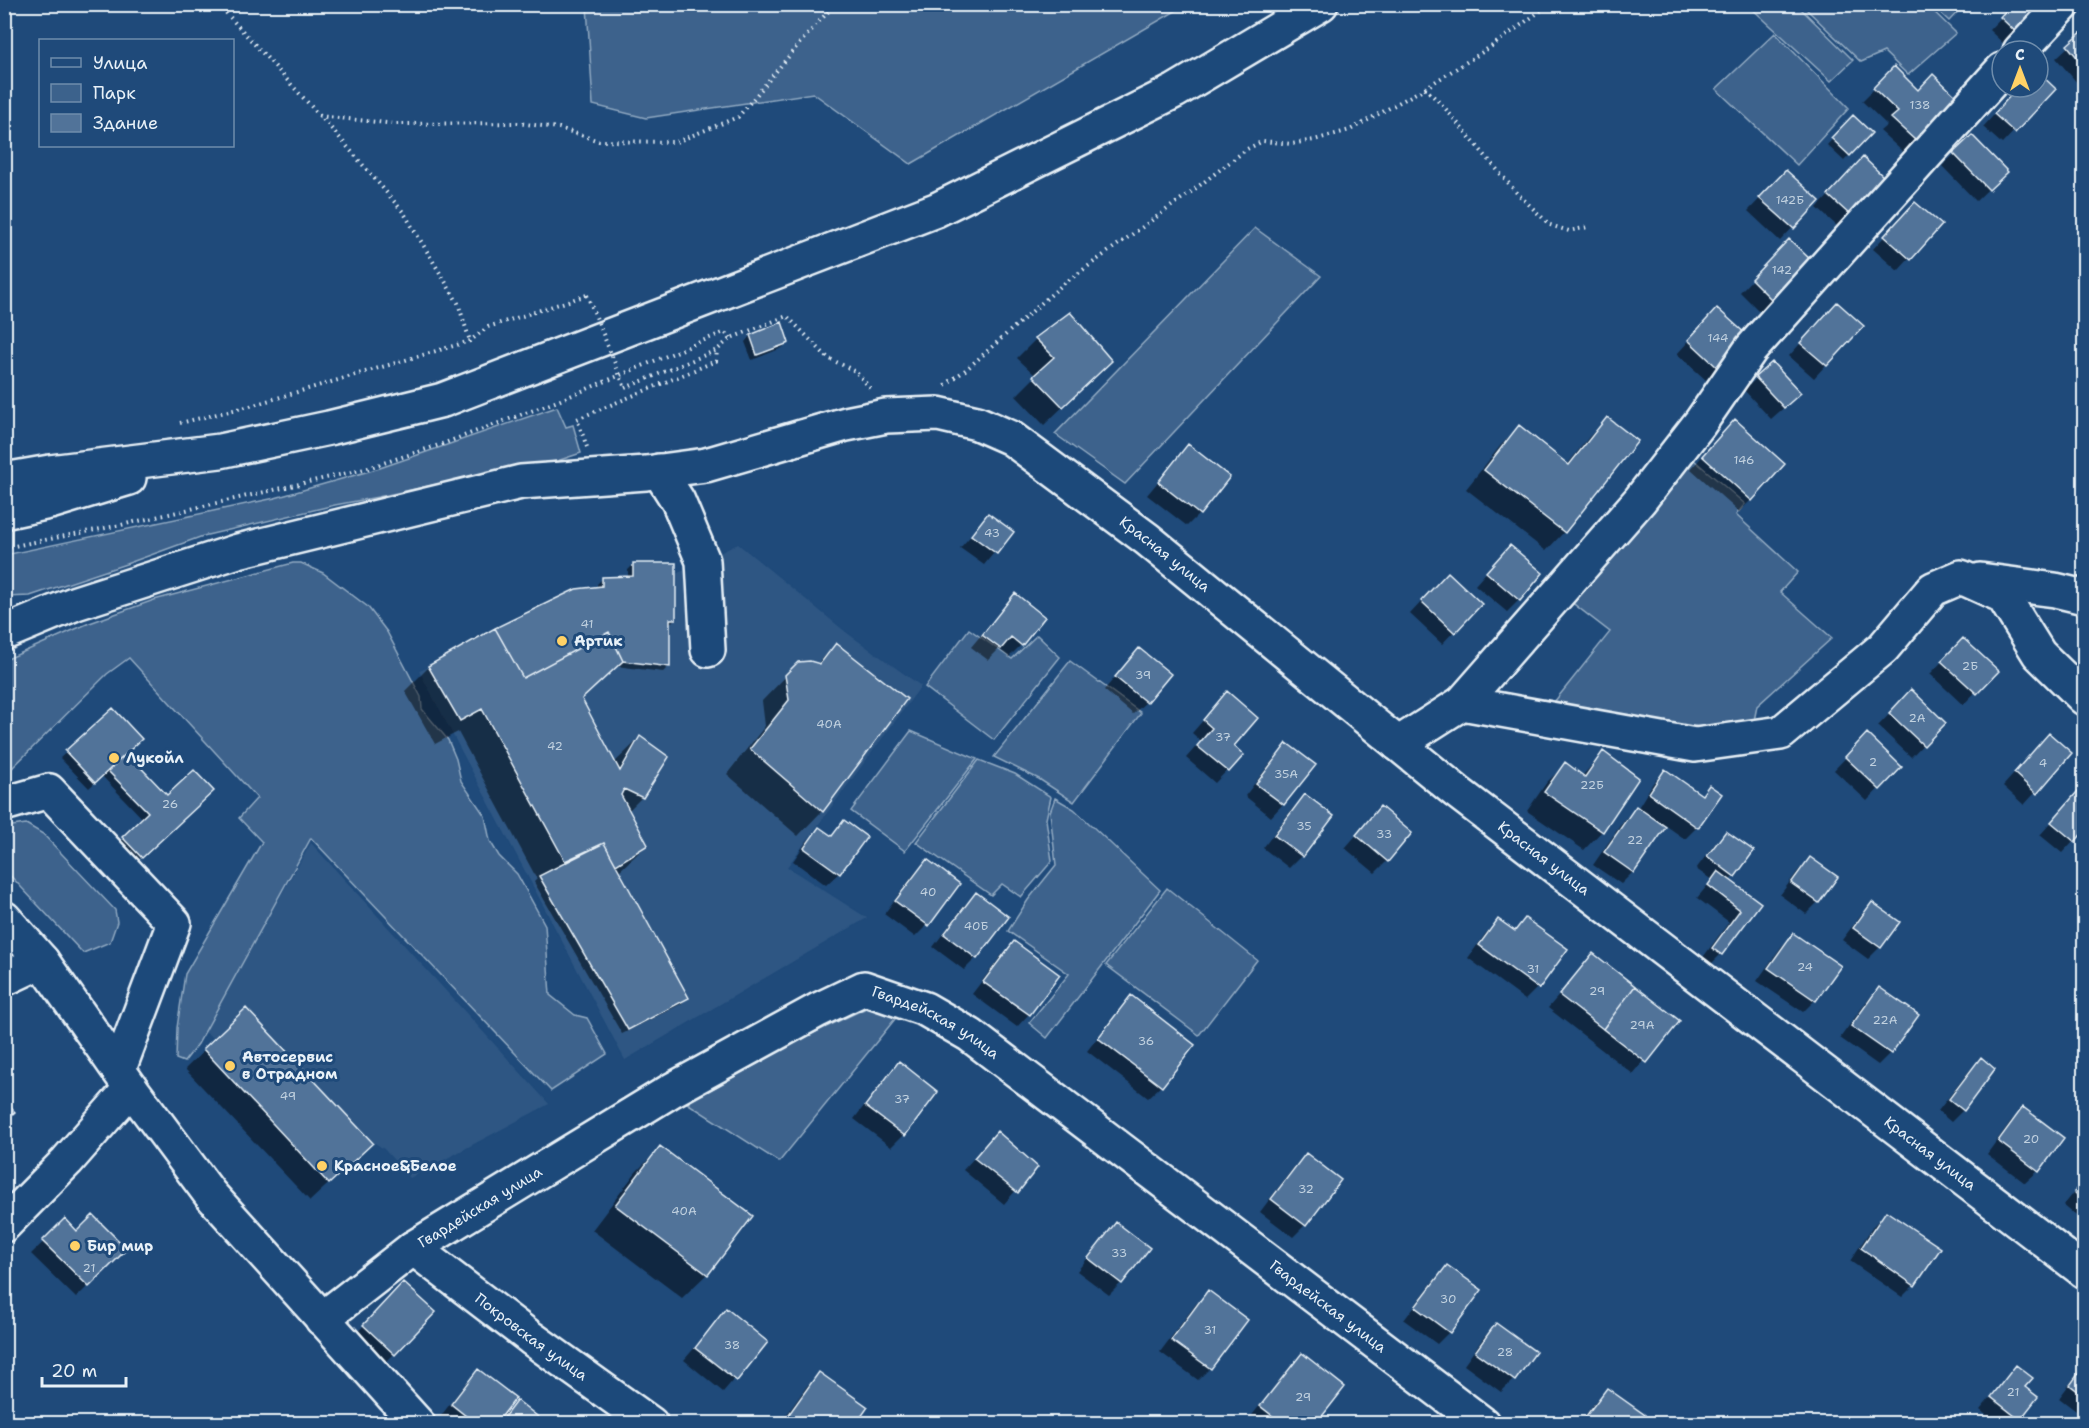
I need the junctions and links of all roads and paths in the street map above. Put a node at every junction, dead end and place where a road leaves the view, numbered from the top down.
1 (218, 4) edge
2 (835, 4) edge
3 (1321, 4) edge
4 (1550, 4) edge
5 (2064, 4) edge
6 (2031, 39) edge
7 (1990, 83) edge
8 (1425, 88) junction
9 (319, 116) junction
10 (1588, 227) dead end
11 (731, 338) junction
12 (470, 341) junction
13 (717, 350) junction
14 (942, 387) dead end
15 (886, 416) junction
16 (169, 425) dead end
17 (220, 451) junction
18 (659, 471) junction
19 (597, 476) junction
20 (4, 480) edge
21 (4, 512) edge
22 (4, 548) edge
23 (1961, 577) junction
24 (2085, 597) edge
25 (4, 633) edge
26 (708, 650) dead end
27 (2085, 698) edge
28 (1462, 703) junction
29 (1398, 744) junction
30 (4, 804) edge
31 (4, 918) edge
32 (42, 961) junction
33 (4, 979) edge
34 (125, 1078) junction
35 (4, 1225) edge
36 (413, 1248) junction
37 (2085, 1271) edge
38 (322, 1319) junction
39 (418, 1424) edge
40 (651, 1424) edge
41 (1483, 1424) edge

1 - 9 path
2 - 9 path
3 - 17 main road
4 - 8 path
5 - 6 main road
7 - 28 main road
8 - 10 path
8 - 14 path
9 - 12 path
11 - 13 path
11 - 15 path
11 - 22 path
12 - 13 path, bridge
12 - 16 path
13 - 19 path
15 - 18 main road, Красная улица
15 - 29 main road, Красная улица
17 - 20 main road
17 - 21 main road
18 - 19 main road, Красная улица
18 - 26 main road
19 - 25 main road, Красная улица
23 - 24 main road
23 - 27 main road
23 - 28 main road
28 - 29 main road
29 - 37 main road, Красная улица
30 - 34 main road
31 - 32 main road
32 - 33 main road
32 - 34 main road
34 - 35 main road
34 - 38 main road
36 - 38 main road, Гвардейская улица
36 - 40 main road, Покровская улица
36 - 41 main road, Гвардейская улица
38 - 39 main road

